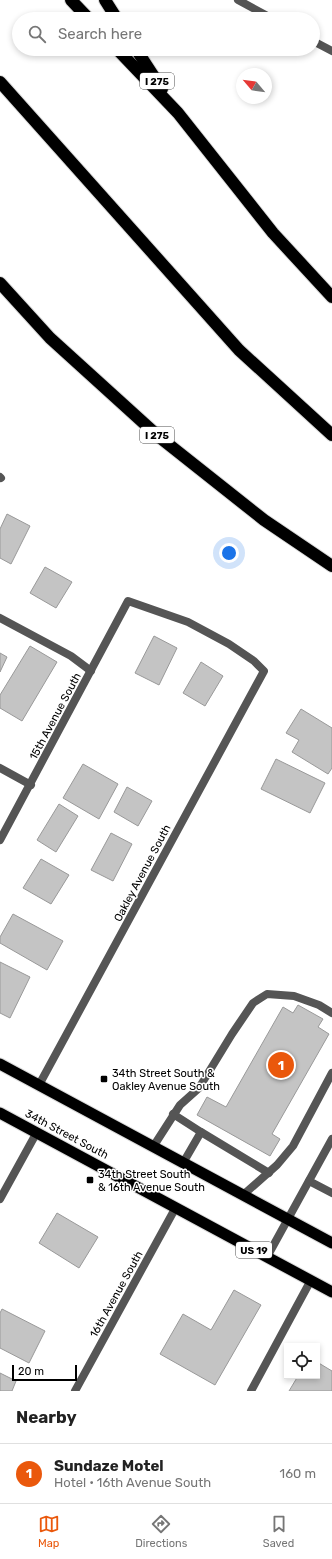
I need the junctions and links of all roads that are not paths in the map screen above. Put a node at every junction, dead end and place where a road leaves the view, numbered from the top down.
1 (71, 0) edge
2 (105, 0) edge
3 (238, 0) edge
4 (82, 12) edge
5 (113, 12) edge
6 (260, 12) edge
7 (320, 44) edge
8 (332, 51) edge
9 (124, 56) edge
10 (141, 56) edge
11 (0, 82) edge
12 (178, 113) junction
13 (0, 283) edge
14 (332, 297) edge
15 (332, 435) edge
16 (332, 566) edge
17 (0, 618) edge
18 (91, 671) junction
19 (264, 671) joint
20 (0, 768) edge
21 (31, 785) junction
22 (0, 840) edge
23 (332, 1013) edge
24 (0, 1064) edge
25 (332, 1073) edge
26 (39, 1085) junction
27 (173, 1114) junction
28 (1, 1116) edge
29 (37, 1132) junction
30 (201, 1132) junction
31 (332, 1139) edge
32 (153, 1147) junction
33 (183, 1163) junction
34 (269, 1173) junction
35 (310, 1181) junction
36 (332, 1193) edge
37 (243, 1195) junction
38 (0, 1199) edge
39 (176, 1207) junction
40 (288, 1220) junction
41 (332, 1243) edge
42 (267, 1257) junction
43 (311, 1280) junction
44 (332, 1292) edge
45 (75, 1391) edge
46 (251, 1391) edge

1 - 4 highway
2 - 5 highway
3 - 6 street
7 - 8 street
9 - 12 highway
10 - 12 highway, I 275
11 - 15 highway
12 - 14 highway, I 275
13 - 16 highway, I 275
17 - 18 street
18 - 19 street, 15th Avenue South
18 - 21 street, 15th Avenue South
19 - 26 street, Oakley Avenue South
20 - 21 street
21 - 22 street, 15th Avenue South
23 - 27 street
24 - 26 highway
25 - 34 street
26 - 32 highway
27 - 30 street
27 - 32 street
28 - 29 highway, 34th Street South / US 19
29 - 38 street
29 - 39 highway, 34th Street South / US 19
30 - 33 street
30 - 34 street
31 - 35 street
32 - 33 highway
33 - 37 highway
34 - 37 street
35 - 36 street
35 - 40 street
37 - 40 highway
39 - 42 highway, 34th Street South / US 19
39 - 45 street, 16th Avenue South
40 - 41 highway
40 - 42 street
42 - 43 highway, 34th Street South / US 19
43 - 44 highway, 34th Street South / US 19
43 - 46 street

